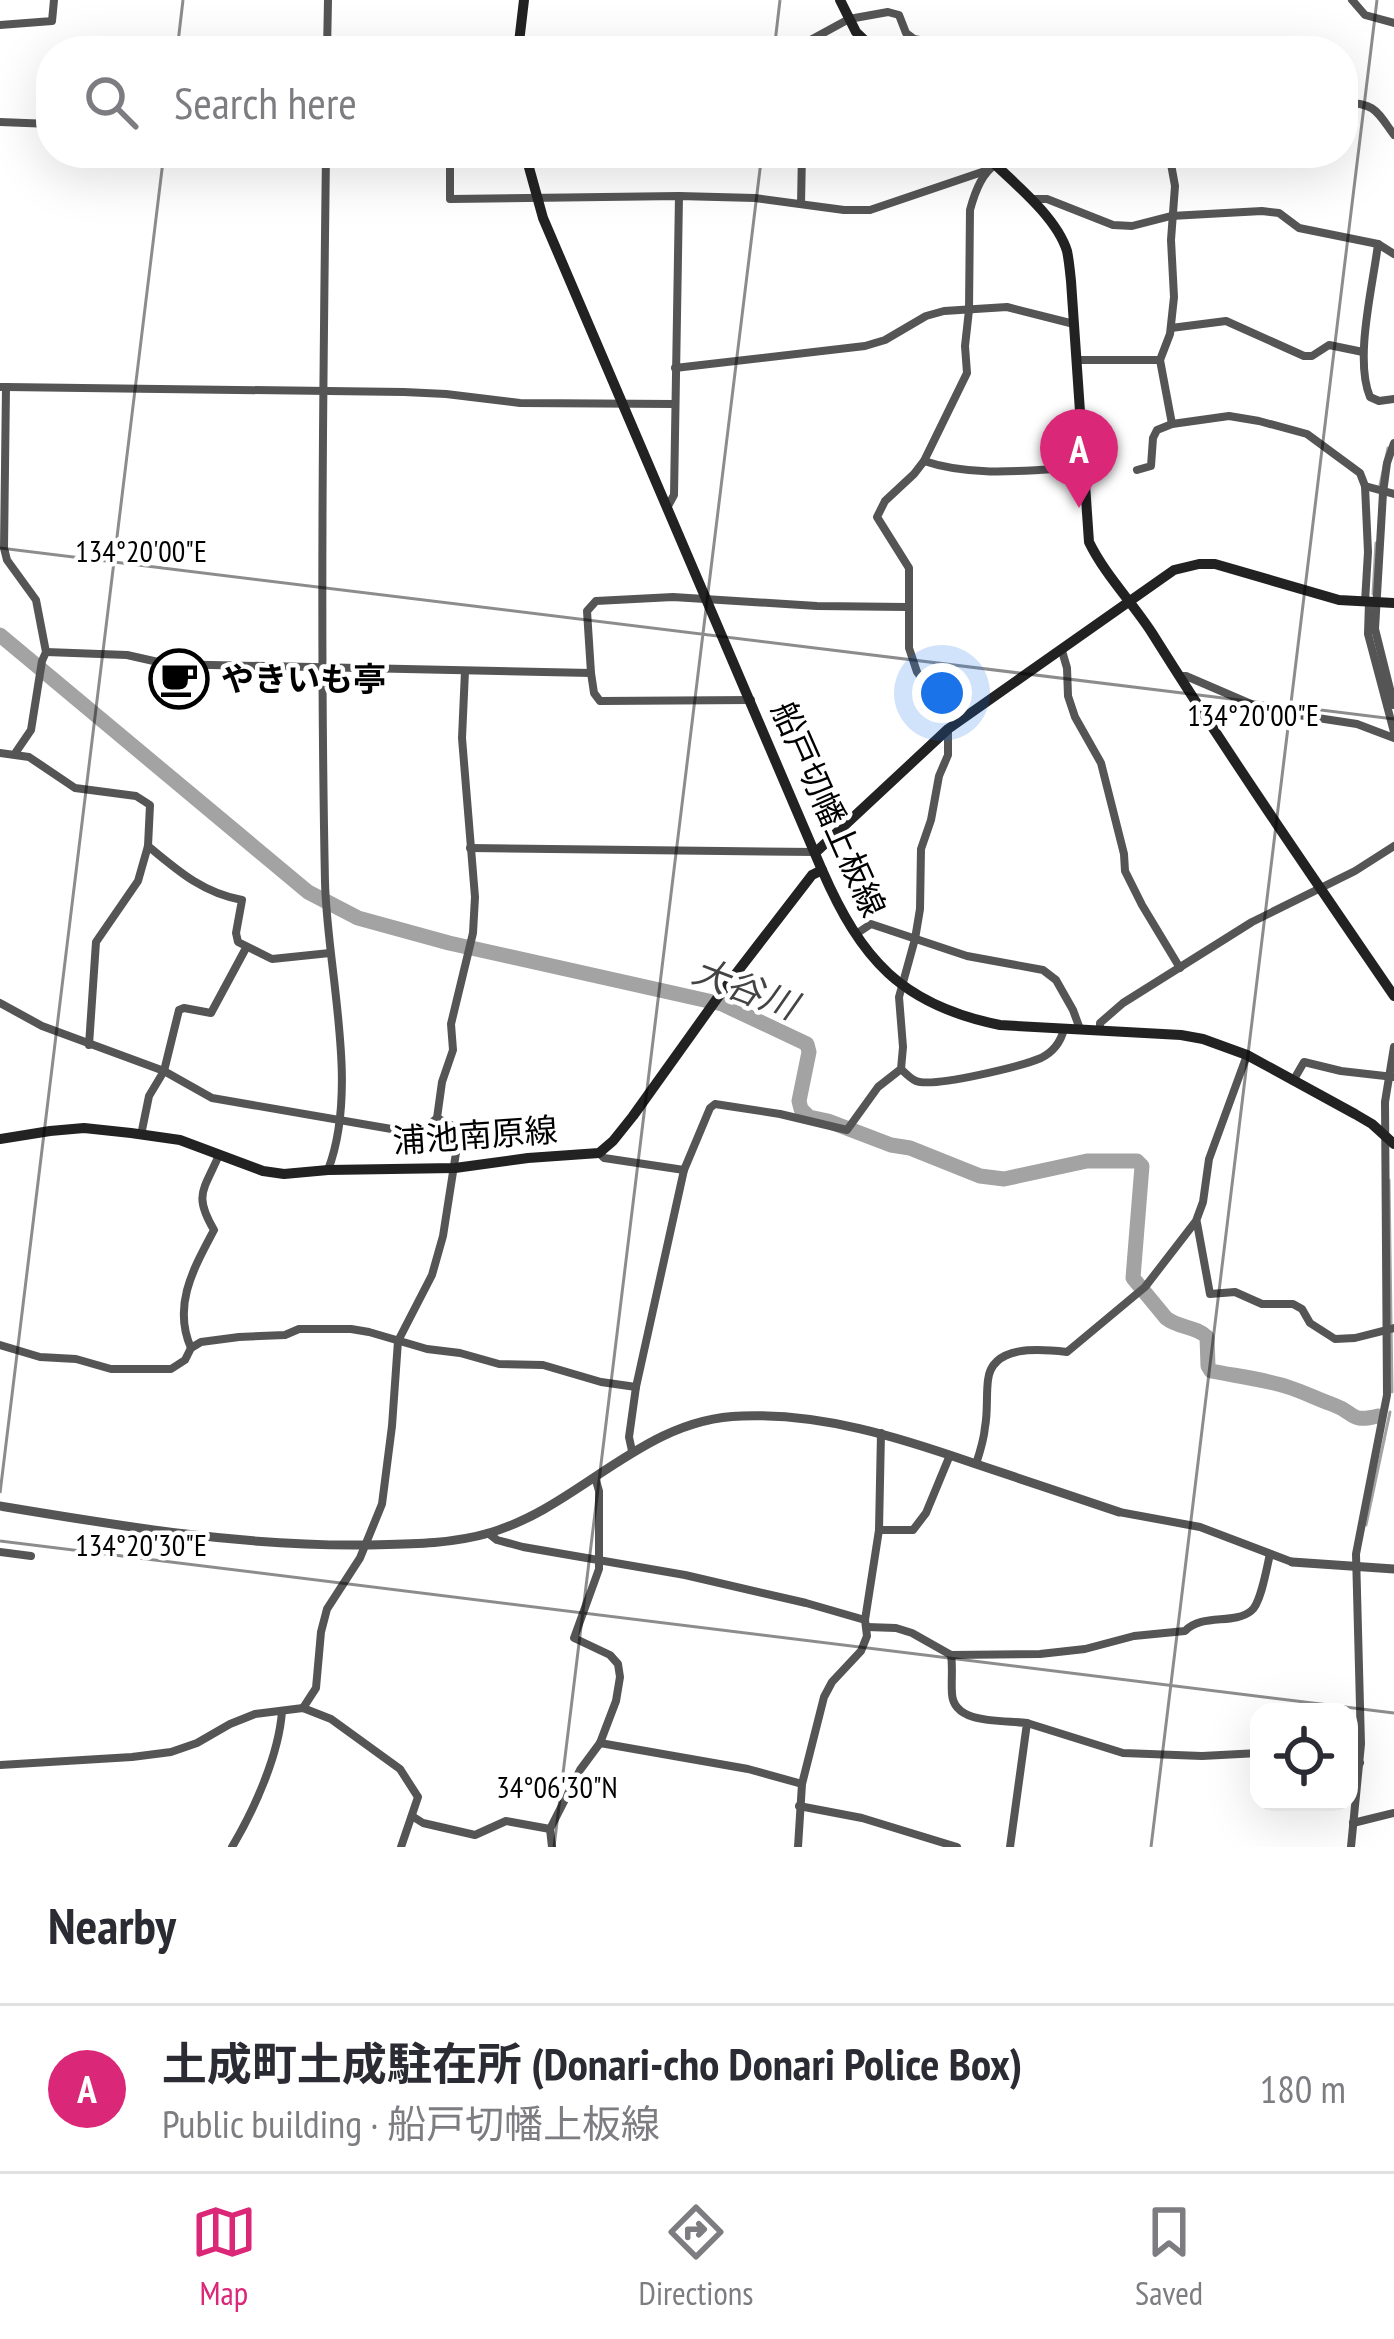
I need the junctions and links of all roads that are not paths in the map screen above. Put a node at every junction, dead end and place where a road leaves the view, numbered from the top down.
1 (54, 0) edge
2 (328, 0) edge
3 (524, 0) edge
4 (840, 0) edge
5 (1352, 0) edge
6 (849, 19) junction
7 (1394, 22) edge
8 (0, 26) edge
9 (328, 36) edge
10 (520, 36) edge
11 (822, 36) edge
12 (860, 36) edge
13 (910, 36) edge
14 (1358, 103) edge
15 (0, 122) edge
16 (36, 123) edge
17 (1394, 135) edge
18 (326, 168) edge
19 (450, 168) edge
20 (529, 168) edge
21 (802, 168) edge
22 (989, 168) edge
23 (991, 168) edge
24 (993, 168) edge
25 (1172, 168) edge
26 (679, 196) junction
27 (537, 197) junction
28 (1030, 199) junction
29 (801, 204) junction
30 (1172, 216) junction
31 (1378, 244) junction
32 (1394, 254) edge
33 (969, 310) junction
34 (1074, 324) junction
35 (1171, 328) junction
36 (1363, 352) junction
37 (1076, 359) junction
38 (1160, 361) junction
39 (675, 368) junction
40 (3, 387) edge
41 (323, 392) junction
42 (1394, 400) edge
43 (622, 403) junction
44 (674, 404) junction
45 (1172, 424) junction
46 (1394, 443) edge
47 (924, 460) junction
48 (1083, 467) junction
49 (1137, 470) dead end
50 (1365, 486) junction
51 (1384, 493) edge
52 (667, 507) junction
53 (705, 597) junction
54 (1132, 602) junction
55 (1370, 602) junction
56 (1394, 603) edge
57 (907, 607) junction
58 (1062, 651) junction
59 (43, 661) junction
60 (321, 669) junction
61 (465, 670) junction
62 (591, 673) junction
63 (1178, 676) junction
64 (751, 700) junction
65 (1394, 705) edge
66 (962, 718) junction
67 (948, 729) junction
68 (1394, 735) edge
69 (0, 753) edge
70 (15, 753) junction
71 (148, 846) junction
72 (1394, 847) edge
73 (470, 848) junction
74 (816, 852) junction
75 (822, 870) junction
76 (1321, 888) junction
77 (855, 935) junction
78 (915, 939) junction
79 (247, 947) junction
80 (330, 953) junction
81 (1180, 968) junction
82 (901, 985) junction
83 (1394, 996) edge
84 (0, 1003) edge
85 (1064, 1029) junction
86 (1080, 1029) junction
87 (1100, 1030) junction
88 (89, 1045) junction
89 (1394, 1047) edge
90 (1247, 1055) junction
91 (902, 1069) junction
92 (164, 1071) junction
93 (1391, 1077) edge
94 (1293, 1081) junction
95 (437, 1118) junction
96 (341, 1121) junction
97 (141, 1135) junction
98 (0, 1139) edge
99 (1389, 1140) edge
100 (599, 1153) junction
101 (219, 1155) junction
102 (455, 1168) junction
103 (328, 1170) junction
104 (684, 1170) junction
105 (1196, 1221) junction
106 (1391, 1328) edge
107 (398, 1341) junction
108 (0, 1345) edge
109 (191, 1348) junction
110 (636, 1388) junction
111 (1391, 1395) edge
112 (881, 1433) junction
113 (632, 1451) junction
114 (950, 1455) junction
115 (976, 1464) junction
116 (596, 1477) junction
117 (0, 1506) edge
118 (1119, 1512) joint
119 (879, 1530) junction
120 (488, 1533) junction
121 (366, 1545) junction
122 (0, 1552) edge
123 (1270, 1554) junction
124 (31, 1556) dead end
125 (599, 1561) junction
126 (1292, 1562) joint
127 (1356, 1568) junction
128 (1394, 1569) edge
129 (866, 1624) junction
130 (951, 1654) junction
131 (303, 1708) junction
132 (282, 1711) junction
133 (1027, 1723) junction
134 (600, 1743) junction
135 (1250, 1753) edge
136 (1360, 1763) joint
137 (0, 1765) edge
138 (802, 1784) junction
139 (799, 1806) junction
140 (1394, 1813) edge
141 (412, 1816) junction
142 (1353, 1823) junction
143 (550, 1828) junction
144 (232, 1847) edge
145 (401, 1847) edge
146 (551, 1847) edge
147 (798, 1847) edge
148 (957, 1847) edge
149 (1010, 1847) edge
150 (1351, 1847) edge

1 - 8 street
2 - 9 street
3 - 10 main road
4 - 6 main road
5 - 7 street
6 - 11 street
6 - 12 main road
6 - 13 street
14 - 17 street
15 - 16 street
18 - 41 street
19 - 27 street
20 - 27 main road, 船戸切幡上板線
21 - 29 street
22 - 29 street
23 - 33 street
24 - 28 main road
25 - 30 street
26 - 27 street
26 - 29 street
26 - 39 street
27 - 43 main road, 船戸切幡上板線
28 - 30 street
28 - 34 main road
30 - 31 street
30 - 35 street
31 - 32 street
31 - 36 street
33 - 34 street
33 - 39 street
33 - 47 street
34 - 37 main road
35 - 36 street
35 - 38 street
36 - 42 street
37 - 38 street
37 - 48 main road
38 - 45 street
39 - 44 street
40 - 41 street
40 - 59 street
41 - 43 street
41 - 60 street
43 - 44 street
43 - 52 main road, 船戸切幡上板線
44 - 52 street
45 - 49 street
45 - 50 street
46 - 51 street
47 - 48 street
47 - 57 street
48 - 54 main road
50 - 51 street
50 - 55 street
51 - 55 street
52 - 53 main road, 船戸切幡上板線
53 - 57 street
53 - 62 street
53 - 64 main road, 船戸切幡上板線
54 - 55 main road
54 - 58 main road
54 - 63 main road
55 - 56 main road
55 - 65 street
55 - 68 street
57 - 66 street
58 - 66 main road
58 - 81 street
59 - 60 street
59 - 70 street
60 - 61 street
60 - 80 street
61 - 62 street
61 - 73 street
62 - 64 street
63 - 68 street
63 - 76 main road
64 - 74 main road, 船戸切幡上板線
66 - 67 main road
67 - 74 main road
67 - 78 street
69 - 70 street
70 - 71 street
71 - 79 street
71 - 88 street
72 - 76 street
73 - 74 street
73 - 95 street
74 - 75 main road, 船戸切幡上板線
75 - 77 main road, 船戸切幡上板線
75 - 100 main road, 浦池南原線
76 - 81 street
76 - 83 main road
77 - 78 street
77 - 82 main road, 船戸切幡上板線
78 - 82 street
78 - 86 street
79 - 80 street
79 - 92 street
80 - 96 street
81 - 87 street
82 - 85 main road, 船戸切幡上板線
82 - 91 street
84 - 88 street
85 - 86 main road, 船戸切幡上板線
85 - 91 street
86 - 87 main road, 船戸切幡上板線
87 - 90 main road, 船戸切幡上板線
88 - 92 street
89 - 93 street
90 - 94 main road, 船戸切幡上板線
90 - 105 street
91 - 104 street
92 - 96 street
92 - 97 street
93 - 94 street
93 - 99 street
94 - 99 main road, 船戸切幡上板線
95 - 96 street
95 - 102 street
96 - 103 street
97 - 98 main road, 浦池南原線
97 - 101 main road, 浦池南原線
99 - 106 street
100 - 102 main road, 浦池南原線
100 - 104 street
101 - 103 main road, 浦池南原線
101 - 109 street
102 - 103 main road, 浦池南原線
102 - 107 street
104 - 110 street
105 - 106 street
105 - 115 street
106 - 111 street
107 - 109 street
107 - 110 street
107 - 121 street
108 - 109 street
110 - 113 street
111 - 127 street
112 - 113 street
112 - 114 street
112 - 119 street
113 - 116 street
114 - 115 street
114 - 119 street
115 - 118 street
116 - 120 street
116 - 125 street
117 - 121 street
118 - 123 street
119 - 129 street
120 - 121 street
120 - 125 street
121 - 131 street
122 - 124 street
123 - 126 street
123 - 130 street
125 - 129 street
125 - 134 street
126 - 127 street
127 - 128 street
127 - 136 street
129 - 130 street
129 - 138 street
130 - 133 street
131 - 132 street
131 - 141 street
132 - 137 street
132 - 144 street
133 - 135 street
133 - 149 street
134 - 138 street
134 - 143 street
136 - 142 street
138 - 139 street
139 - 147 street
139 - 148 street
140 - 142 street
141 - 143 street
141 - 145 street
142 - 150 street
143 - 146 street

